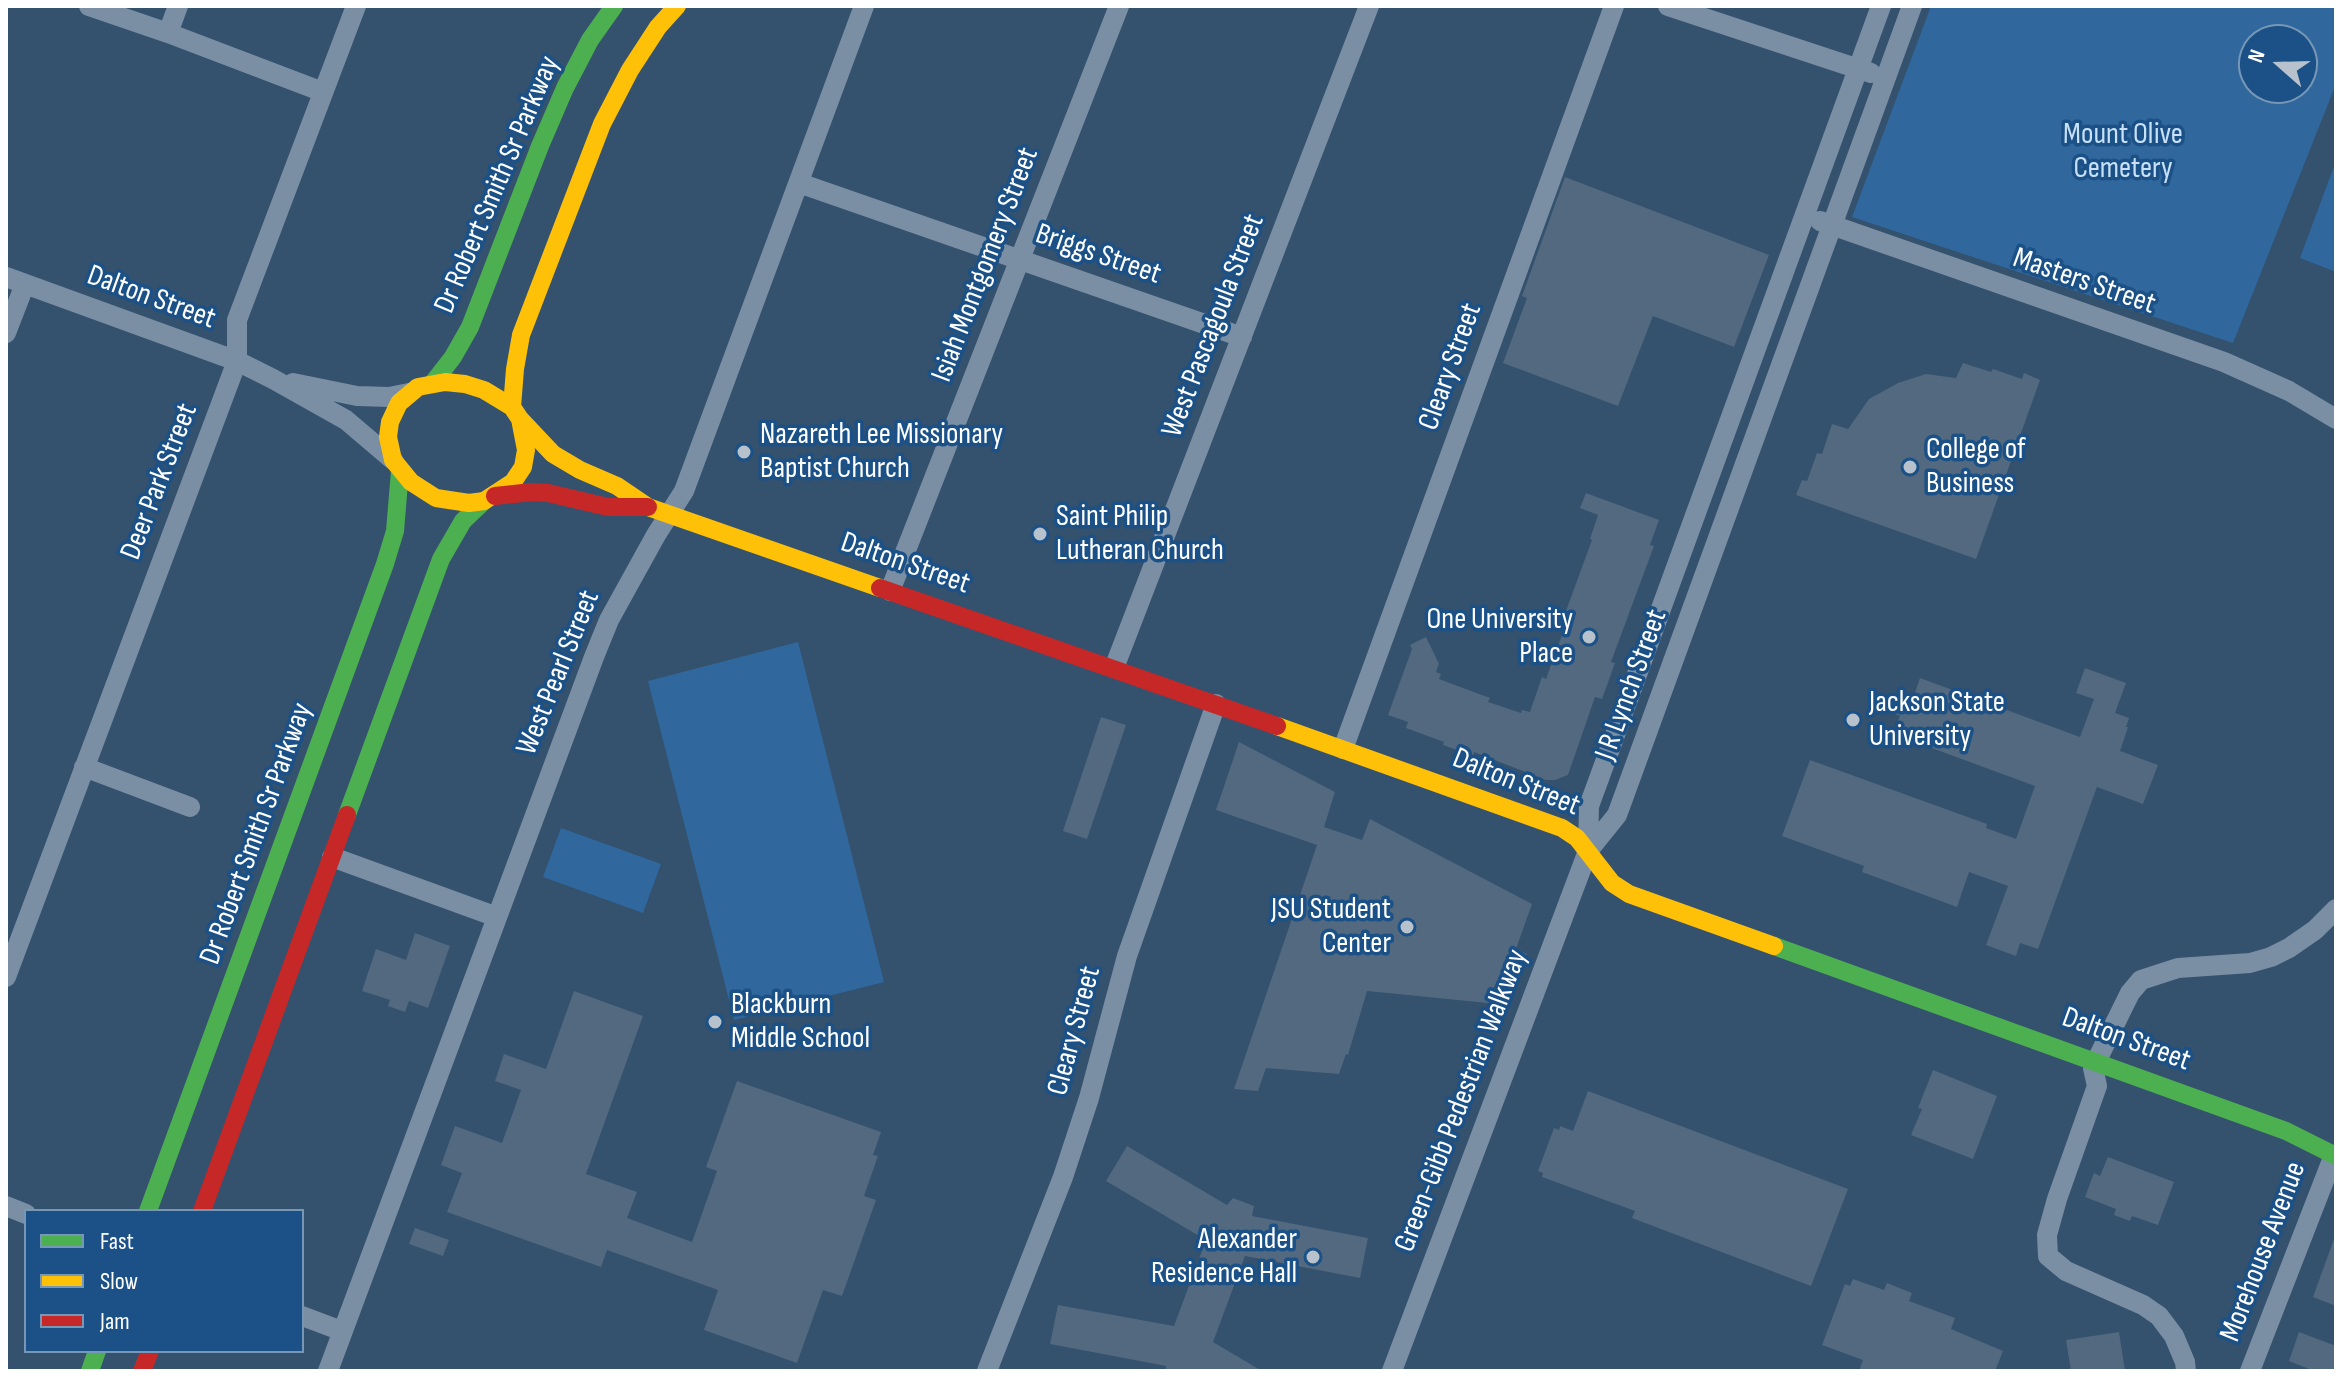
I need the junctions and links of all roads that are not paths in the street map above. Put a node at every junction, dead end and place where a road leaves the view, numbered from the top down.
1 (89, 6) edge
2 (178, 6) edge
3 (356, 6) edge
4 (614, 6) edge
5 (677, 6) edge
6 (864, 6) edge
7 (1119, 6) edge
8 (1614, 6) edge
9 (1668, 6) edge
10 (1881, 6) edge
11 (1912, 6) edge
12 (1368, 7) edge
13 (168, 33) junction
14 (1858, 69) junction
15 (1886, 78) junction
16 (323, 92) junction
17 (799, 183) junction
18 (1805, 216) junction
19 (1832, 226) junction
20 (1021, 260) junction
21 (16, 280) edge
22 (6, 333) edge
23 (1242, 337) junction
24 (237, 361) junction
25 (273, 379) junction
26 (432, 384) junction
27 (409, 393) junction
28 (516, 413) junction
29 (2336, 419) edge
30 (396, 465) junction
31 (489, 498) junction
32 (648, 507) junction
33 (670, 514) junction
34 (890, 591) junction
35 (1114, 668) junction
36 (1216, 704) junction
37 (1343, 749) junction
38 (84, 767) junction
39 (190, 807) dead end
40 (1588, 851) junction
41 (332, 857) junction
42 (2336, 909) edge
43 (497, 917) junction
44 (6, 977) edge
45 (2095, 1064) junction
46 (2335, 1156) edge
47 (149, 1209) edge
48 (203, 1209) edge
49 (304, 1317) edge
50 (342, 1331) junction
51 (328, 1371) edge
52 (987, 1371) edge
53 (1392, 1371) edge
54 (2186, 1371) edge
55 (2250, 1371) edge

1 - 13 street
2 - 13 street
3 - 16 street, Deer Park Street
4 - 26 street, Dr Robert Smith Sr Parkway
5 - 28 street
6 - 17 street, West Pearl Street
7 - 20 street, Isiah Montgomery Street
8 - 37 street, Cleary Street
9 - 14 street
10 - 14 street, J R Lynch Street
11 - 15 street, J R Lynch Street
12 - 23 street, West Pascagoula Street
13 - 16 street
14 - 15 street
14 - 18 street, J R Lynch Street
15 - 19 street, J R Lynch Street
16 - 24 street, Deer Park Street
17 - 20 street, Briggs Street
17 - 33 street, West Pearl Street
18 - 19 street, Masters Street
18 - 40 street, J R Lynch Street
19 - 29 street, Masters Street
19 - 40 street, J R Lynch Street
20 - 23 street, Briggs Street
20 - 34 street, Isiah Montgomery Street
21 - 22 street
21 - 24 street, Dalton Street
23 - 35 street, West Pascagoula Street
24 - 25 street, Dalton Street
24 - 38 street, Deer Park Street
25 - 27 street, Dalton Street
25 - 30 street, Dalton Street
26 - 27 street
26 - 28 street
27 - 30 street
28 - 31 street
28 - 32 street, Dalton Street
30 - 31 street
30 - 47 street, Dr Robert Smith Sr Parkway
31 - 32 street, Dalton Street
31 - 41 street
32 - 33 street, Dalton Street
33 - 34 street, Dalton Street
33 - 43 street, West Pearl Street
34 - 35 street, Dalton Street
35 - 36 street, Dalton Street
36 - 37 street, Dalton Street
36 - 52 street, Cleary Street
37 - 40 street, Dalton Street
38 - 39 street
38 - 44 street, Deer Park Street
40 - 45 street, Dalton Street
40 - 53 street, Green-Gibb Pedestrian Walkway
41 - 43 street
41 - 48 street
42 - 45 street
43 - 50 street, West Pearl Street
45 - 46 street, Dalton Street
45 - 54 street
46 - 55 street, Morehouse Avenue
49 - 50 street
50 - 51 street, West Pearl Street

